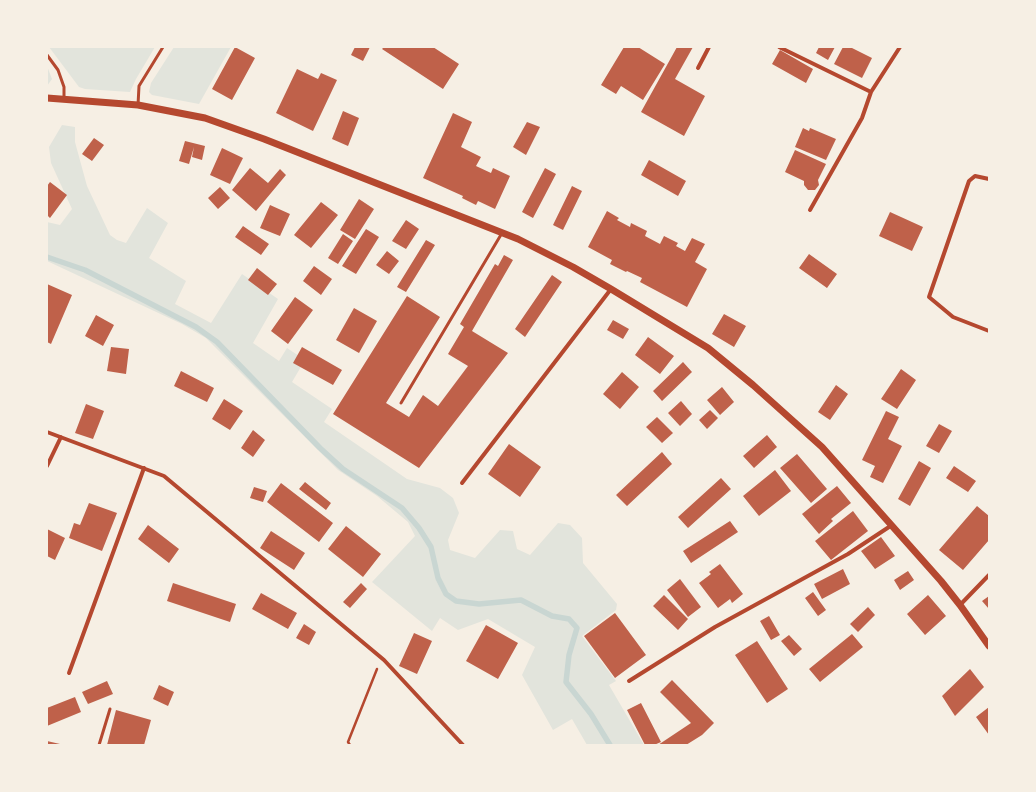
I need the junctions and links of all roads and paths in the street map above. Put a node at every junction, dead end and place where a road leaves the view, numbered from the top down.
1 (163, 47) edge
2 (709, 47) edge
3 (778, 47) edge
4 (900, 47) edge
5 (47, 55) edge
6 (698, 68) dead end
7 (871, 92) junction
8 (47, 98) edge
9 (64, 100) junction
10 (138, 105) junction
11 (989, 179) edge
12 (810, 210) dead end
13 (502, 233) junction
14 (611, 289) junction
15 (989, 331) edge
16 (401, 403) dead end
17 (47, 432) edge
18 (60, 437) junction
19 (47, 466) edge
20 (144, 468) junction
21 (462, 482) dead end
22 (892, 524) junction
23 (989, 575) edge
24 (960, 605) junction
25 (989, 646) edge
26 (381, 658) junction
27 (69, 673) dead end
28 (629, 680) dead end
29 (110, 709) dead end
30 (100, 745) edge
31 (350, 745) edge
32 (463, 745) edge

1 - 10 lane
2 - 6 street
3 - 7 street
4 - 7 street
5 - 9 lane
7 - 12 street
8 - 9 street
9 - 10 street
10 - 13 street
11 - 15 street
13 - 14 street
13 - 16 lane
14 - 21 street
14 - 22 street
17 - 18 street
18 - 19 street
18 - 20 street
20 - 26 street
20 - 27 street
22 - 24 street
22 - 28 street
23 - 24 street
24 - 25 street
26 - 31 path
26 - 32 street
29 - 30 lane

